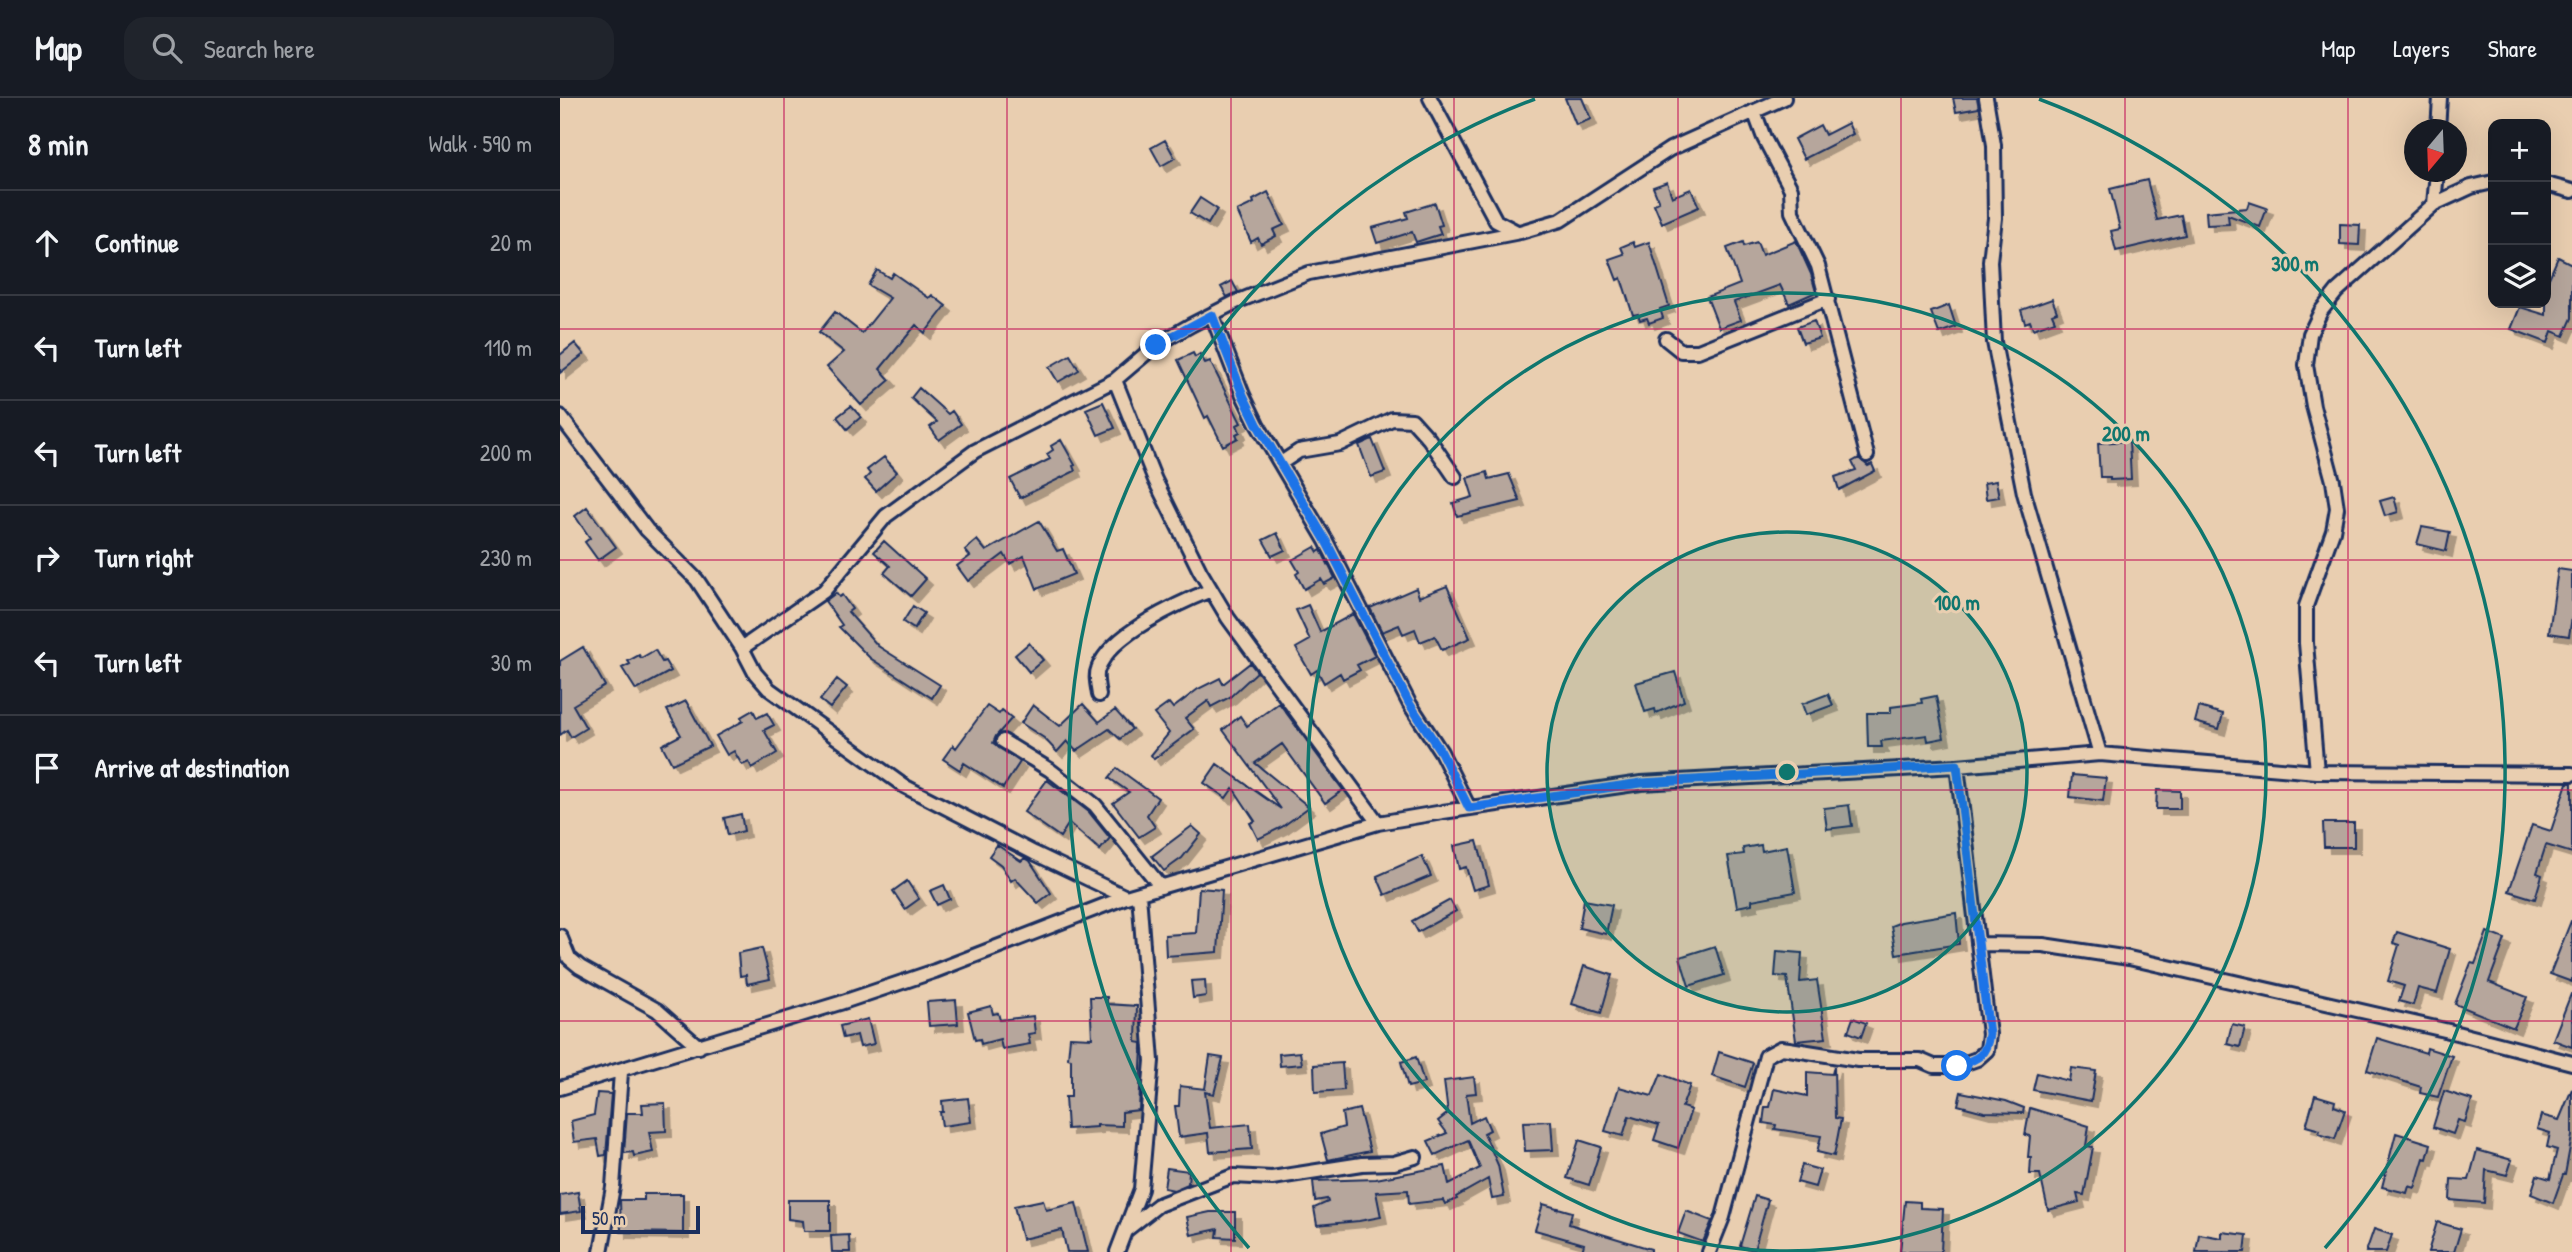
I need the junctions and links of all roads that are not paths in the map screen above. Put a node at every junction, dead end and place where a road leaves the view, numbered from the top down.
1 (1430, 98) edge
2 (1784, 98) edge
3 (1986, 98) edge
4 (2440, 98) edge
5 (1754, 111) junction
6 (2439, 119) edge
7 (2436, 182) edge
8 (2488, 183) edge
9 (2551, 185) edge
10 (2572, 191) edge
11 (2434, 204) junction
12 (1561, 220) junction
13 (1828, 299) junction
14 (1212, 315) junction
15 (1666, 339) dead end
16 (1115, 380) junction
17 (560, 416) edge
18 (1867, 455) dead end
19 (1281, 463) junction
20 (1455, 477) dead end
21 (1211, 590) junction
22 (742, 648) junction
23 (1098, 695) dead end
24 (1003, 741) dead end
25 (2100, 754) junction
26 (1957, 765) junction
27 (2317, 772) junction
28 (2572, 774) edge
29 (1469, 808) junction
30 (1378, 822) junction
31 (1161, 887) junction
32 (1132, 895) junction
33 (560, 936) edge
34 (1978, 944) junction
35 (699, 1047) junction
36 (2572, 1063) edge
37 (621, 1072) junction
38 (560, 1088) edge
39 (1415, 1157) dead end
40 (1125, 1231) junction
41 (601, 1252) edge
42 (1117, 1252) edge
43 (1709, 1252) edge

1 - 12 street
2 - 5 street
3 - 25 street
4 - 6 street
5 - 12 street
5 - 13 street
7 - 11 street
8 - 11 street
9 - 10 street
11 - 27 street
12 - 14 street
13 - 15 street
13 - 18 street
14 - 16 street
14 - 19 street
16 - 21 street
16 - 22 street
17 - 22 street
19 - 20 street
19 - 29 street
21 - 23 street
21 - 30 street
22 - 32 street
24 - 31 street
25 - 26 street
25 - 27 street
26 - 29 street
26 - 34 street
27 - 28 street
29 - 30 street
30 - 31 street
31 - 32 street
32 - 35 street
32 - 40 street
33 - 35 street
34 - 36 street
34 - 43 street
35 - 37 street
37 - 38 street
37 - 41 street
39 - 40 street
40 - 42 street

